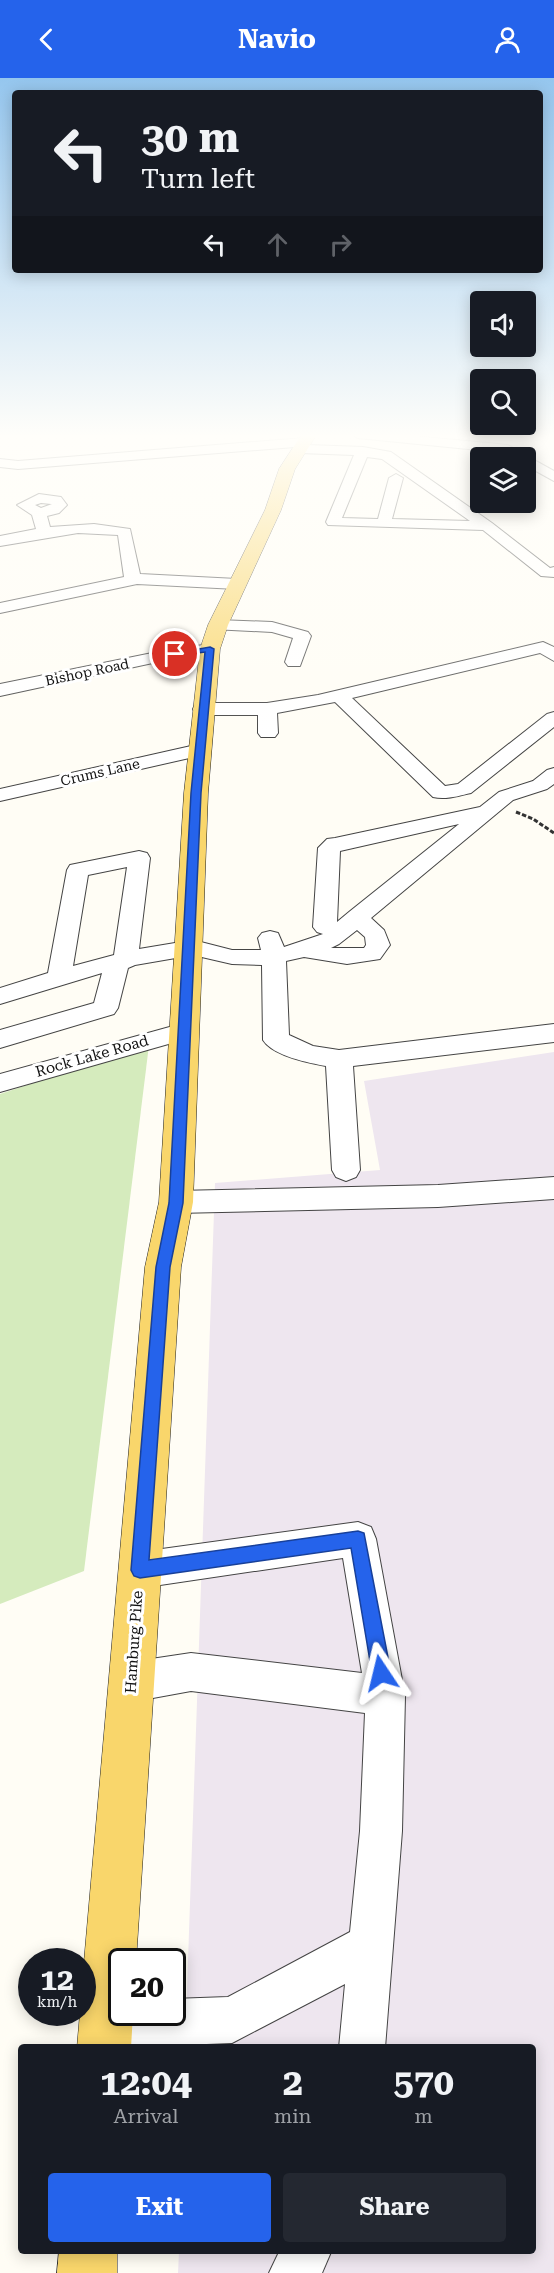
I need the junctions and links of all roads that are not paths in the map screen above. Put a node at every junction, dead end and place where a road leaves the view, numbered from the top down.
1 (25, 536) edge
2 (126, 536) edge
3 (260, 536) edge
4 (500, 536) edge
5 (0, 541) edge
6 (544, 551) dead end
7 (524, 555) junction
8 (554, 572) edge
9 (133, 580) junction
10 (237, 584) junction
11 (0, 608) edge
12 (214, 637) junction
13 (554, 656) edge
14 (294, 662) dead end
15 (0, 690) edge
16 (339, 696) junction
17 (202, 710) junction
18 (554, 718) edge
19 (200, 750) junction
20 (554, 774) edge
21 (0, 795) edge
22 (486, 812) junction
23 (341, 924) junction
24 (272, 947) junction
25 (197, 948) junction
26 (307, 950) junction
27 (121, 962) junction
28 (58, 979) junction
29 (0, 996) edge
30 (184, 1031) junction
31 (554, 1033) edge
32 (0, 1039) edge
33 (339, 1059) junction
34 (0, 1083) edge
35 (346, 1170) dead end
36 (554, 1188) edge
37 (176, 1203) junction
38 (140, 1570) junction
39 (131, 1682) junction
40 (386, 1696) junction
41 (371, 1945) junction
42 (105, 2036) edge
43 (362, 2044) edge
44 (88, 2254) edge
45 (305, 2254) edge
46 (87, 2273) edge
47 (295, 2273) edge

1 - 5 street
2 - 9 street
3 - 10 main road, Hamburg Pike
4 - 7 street
6 - 7 street
7 - 8 street
9 - 10 street
9 - 11 street
10 - 12 main road, Hamburg Pike
12 - 14 street, Bishop Road
12 - 15 street, Bishop Road
12 - 17 main road, Hamburg Pike
13 - 16 street
16 - 17 street
16 - 18 street
17 - 19 main road, Hamburg Pike
19 - 21 street, Crums Lane
19 - 25 main road, Hamburg Pike
20 - 22 street
22 - 23 street
22 - 23 street
23 - 24 street
23 - 26 street
23 - 26 street
24 - 25 street
24 - 26 street
24 - 33 street
25 - 27 street
25 - 30 main road, Hamburg Pike
27 - 28 street
27 - 28 street
27 - 32 street
28 - 29 street
30 - 34 street, Rock Lake Road
30 - 37 main road, Hamburg Pike
31 - 33 street
33 - 35 street
36 - 37 street
37 - 38 main road, Hamburg Pike
38 - 39 main road, Hamburg Pike
38 - 40 street
39 - 40 street
39 - 42 main road, Hamburg Pike
40 - 41 street
41 - 42 street
41 - 43 street
44 - 46 main road
45 - 47 street

